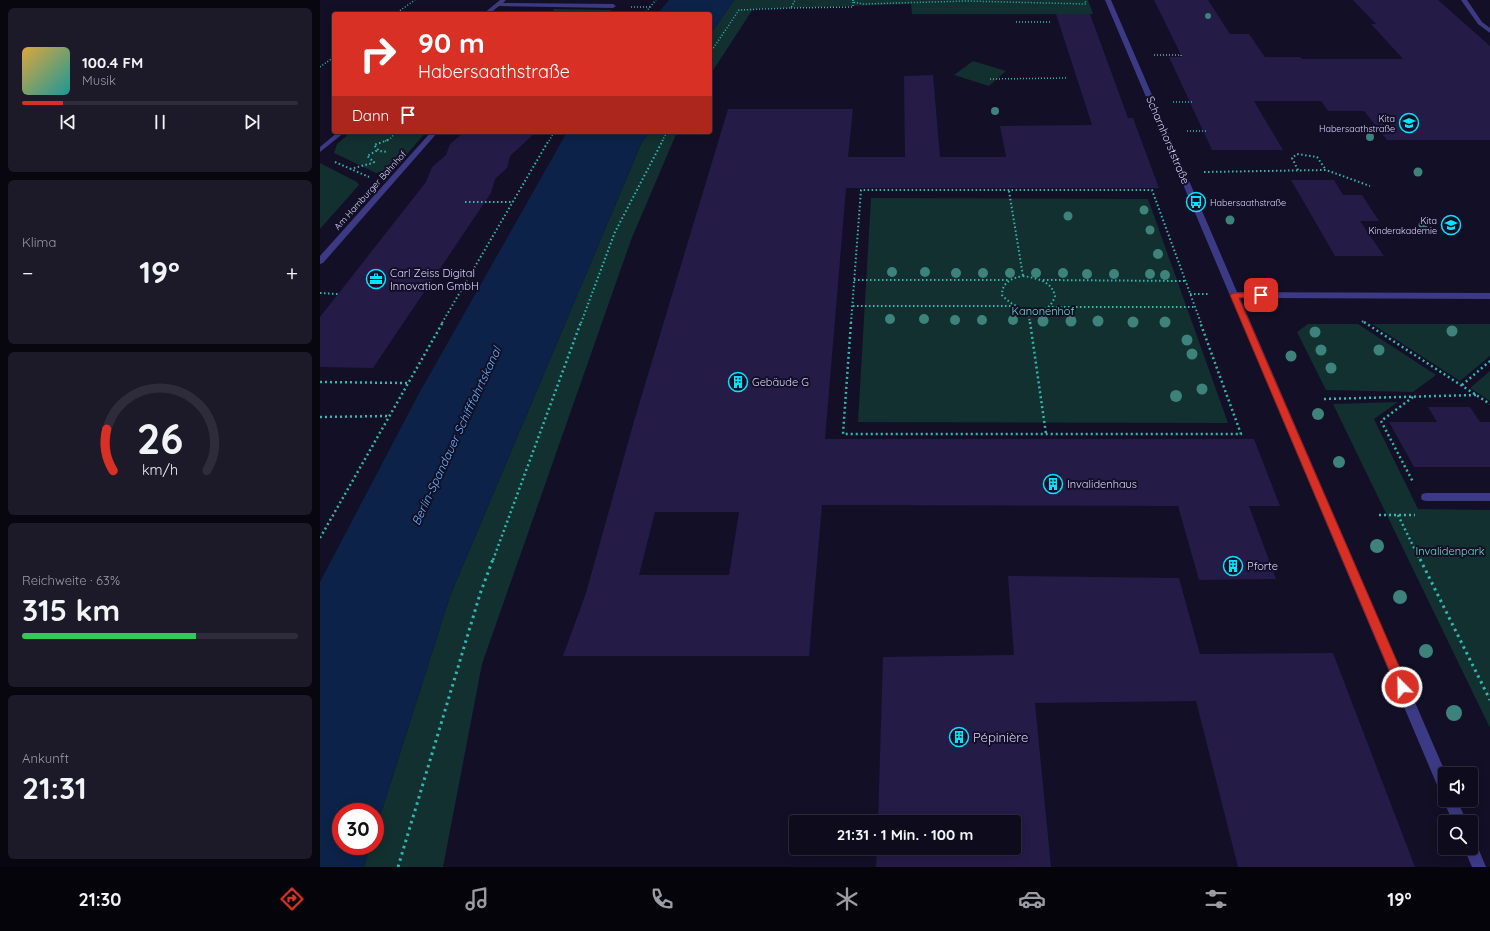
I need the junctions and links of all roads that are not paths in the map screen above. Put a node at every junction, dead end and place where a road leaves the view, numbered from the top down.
1 (503, 0) edge
2 (1108, 0) edge
3 (1464, 0) edge
4 (498, 4) junction
5 (613, 6) dead end
6 (488, 12) edge
7 (1490, 31) edge
8 (340, 134) edge
9 (433, 134) edge
10 (320, 150) edge
11 (320, 261) edge
12 (1234, 295) junction
13 (1490, 296) edge
14 (1426, 497) dead end
15 (1490, 497) edge
16 (1438, 771) edge
17 (1474, 855) edge
18 (1479, 867) edge

1 - 4 street
2 - 12 street, Scharnhorststraße
3 - 7 street
4 - 5 street
4 - 6 street
8 - 10 street
9 - 11 street, Am Hamburger Bahnhof
12 - 13 street
12 - 16 street, Scharnhorststraße
14 - 15 street
17 - 18 street

